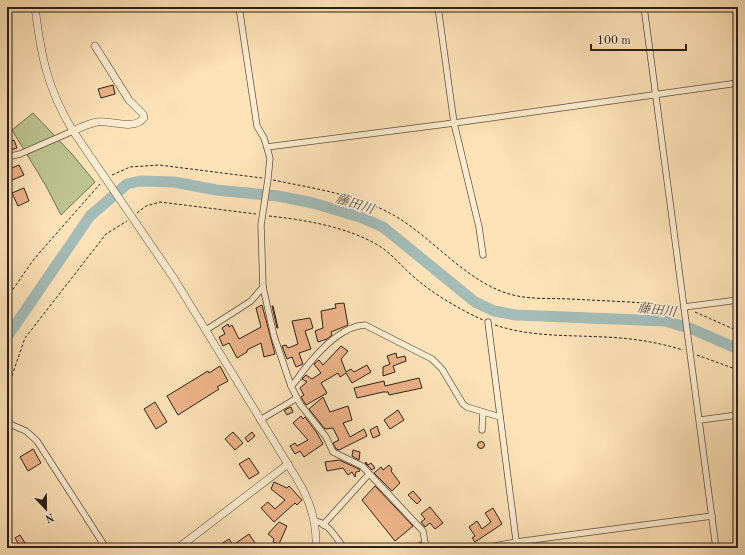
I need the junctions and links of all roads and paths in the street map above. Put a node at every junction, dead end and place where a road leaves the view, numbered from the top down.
1 (36, 7) edge
2 (239, 7) edge
3 (438, 7) edge
4 (644, 7) edge
5 (95, 46) dead end
6 (738, 83) edge
7 (655, 95) junction
8 (454, 123) junction
9 (73, 131) junction
10 (267, 147) junction
11 (7, 157) edge
12 (106, 179) junction
13 (268, 179) junction
14 (262, 215) junction
15 (132, 217) junction
16 (483, 255) dead end
17 (263, 287) junction
18 (7, 298) edge
19 (738, 300) edge
20 (684, 310) junction
21 (488, 322) junction
22 (206, 330) junction
23 (738, 331) edge
24 (690, 352) junction
25 (738, 370) edge
26 (291, 386) junction
27 (7, 390) edge
28 (297, 398) junction
29 (483, 413) junction
30 (738, 415) edge
31 (500, 417) junction
32 (260, 420) junction
33 (700, 420) junction
34 (7, 422) edge
35 (482, 430) dead end
36 (288, 464) junction
37 (369, 474) junction
38 (712, 516) junction
39 (314, 522) junction
40 (323, 525) junction
41 (517, 545) edge
42 (106, 548) edge
43 (178, 548) edge
44 (316, 548) edge
45 (344, 548) edge
46 (426, 548) edge
47 (484, 548) edge
48 (716, 548) edge

1 - 9 street
2 - 10 street
3 - 8 street
4 - 7 street
5 - 9 street
6 - 7 street
7 - 8 street
7 - 20 street
8 - 10 street
8 - 16 street
9 - 11 street
9 - 12 street
10 - 13 street
12 - 13 path
12 - 15 street
12 - 18 path
13 - 14 street
13 - 20 path
14 - 15 path
14 - 17 street
14 - 21 path
15 - 22 street
15 - 27 path
17 - 22 street
17 - 26 street
19 - 20 street
20 - 23 path
20 - 24 street
21 - 24 path
21 - 31 street
22 - 32 street
24 - 25 path
24 - 33 street
26 - 28 street
26 - 29 street
28 - 32 street
28 - 37 street
29 - 31 street
29 - 35 street
30 - 33 street
31 - 41 street
32 - 36 street
33 - 38 street
34 - 42 street
36 - 39 street
36 - 43 street
37 - 40 street
37 - 46 street
38 - 41 street
38 - 48 street
39 - 40 street
39 - 44 street
40 - 45 street
41 - 47 street

